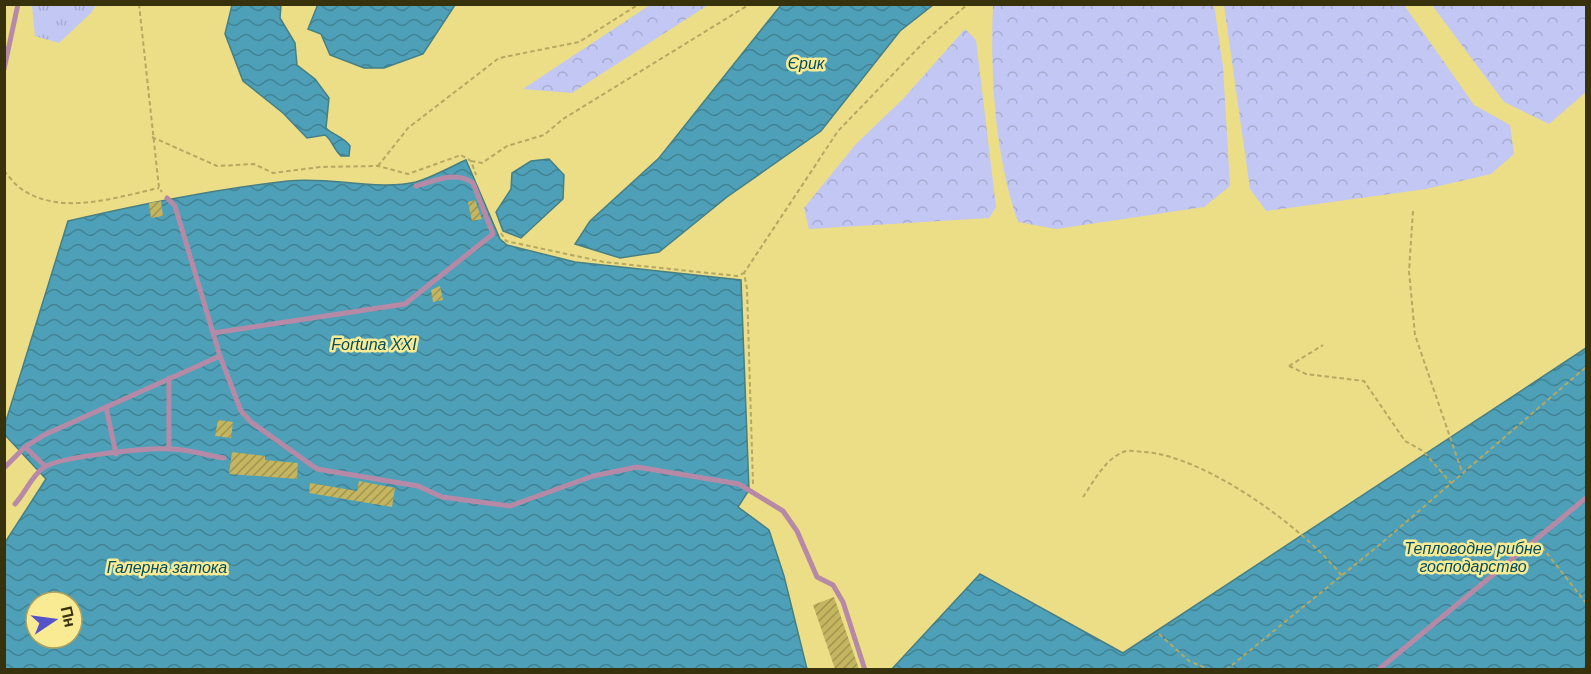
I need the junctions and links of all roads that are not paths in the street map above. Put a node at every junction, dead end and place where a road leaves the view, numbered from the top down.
1 (18, 4) edge
2 (4, 69) edge
3 (416, 186) dead end
4 (167, 198) road end
5 (213, 333) junction
6 (220, 356) junction
7 (169, 378) junction
8 (106, 407) junction
9 (25, 447) junction
10 (169, 448) junction
11 (116, 454) junction
12 (224, 458) dead end
13 (45, 466) junction
14 (4, 468) edge
15 (1587, 498) edge
16 (15, 504) dead end
17 (865, 669) edge
18 (1378, 669) edge

1 - 2 lane
3 - 5 lane
4 - 5 lane
5 - 6 lane
6 - 7 lane
6 - 17 lane
7 - 8 lane
7 - 10 lane
8 - 9 lane
8 - 11 lane
9 - 13 lane
9 - 14 lane
10 - 11 lane
10 - 12 lane
11 - 13 lane
13 - 16 lane
15 - 18 lane

